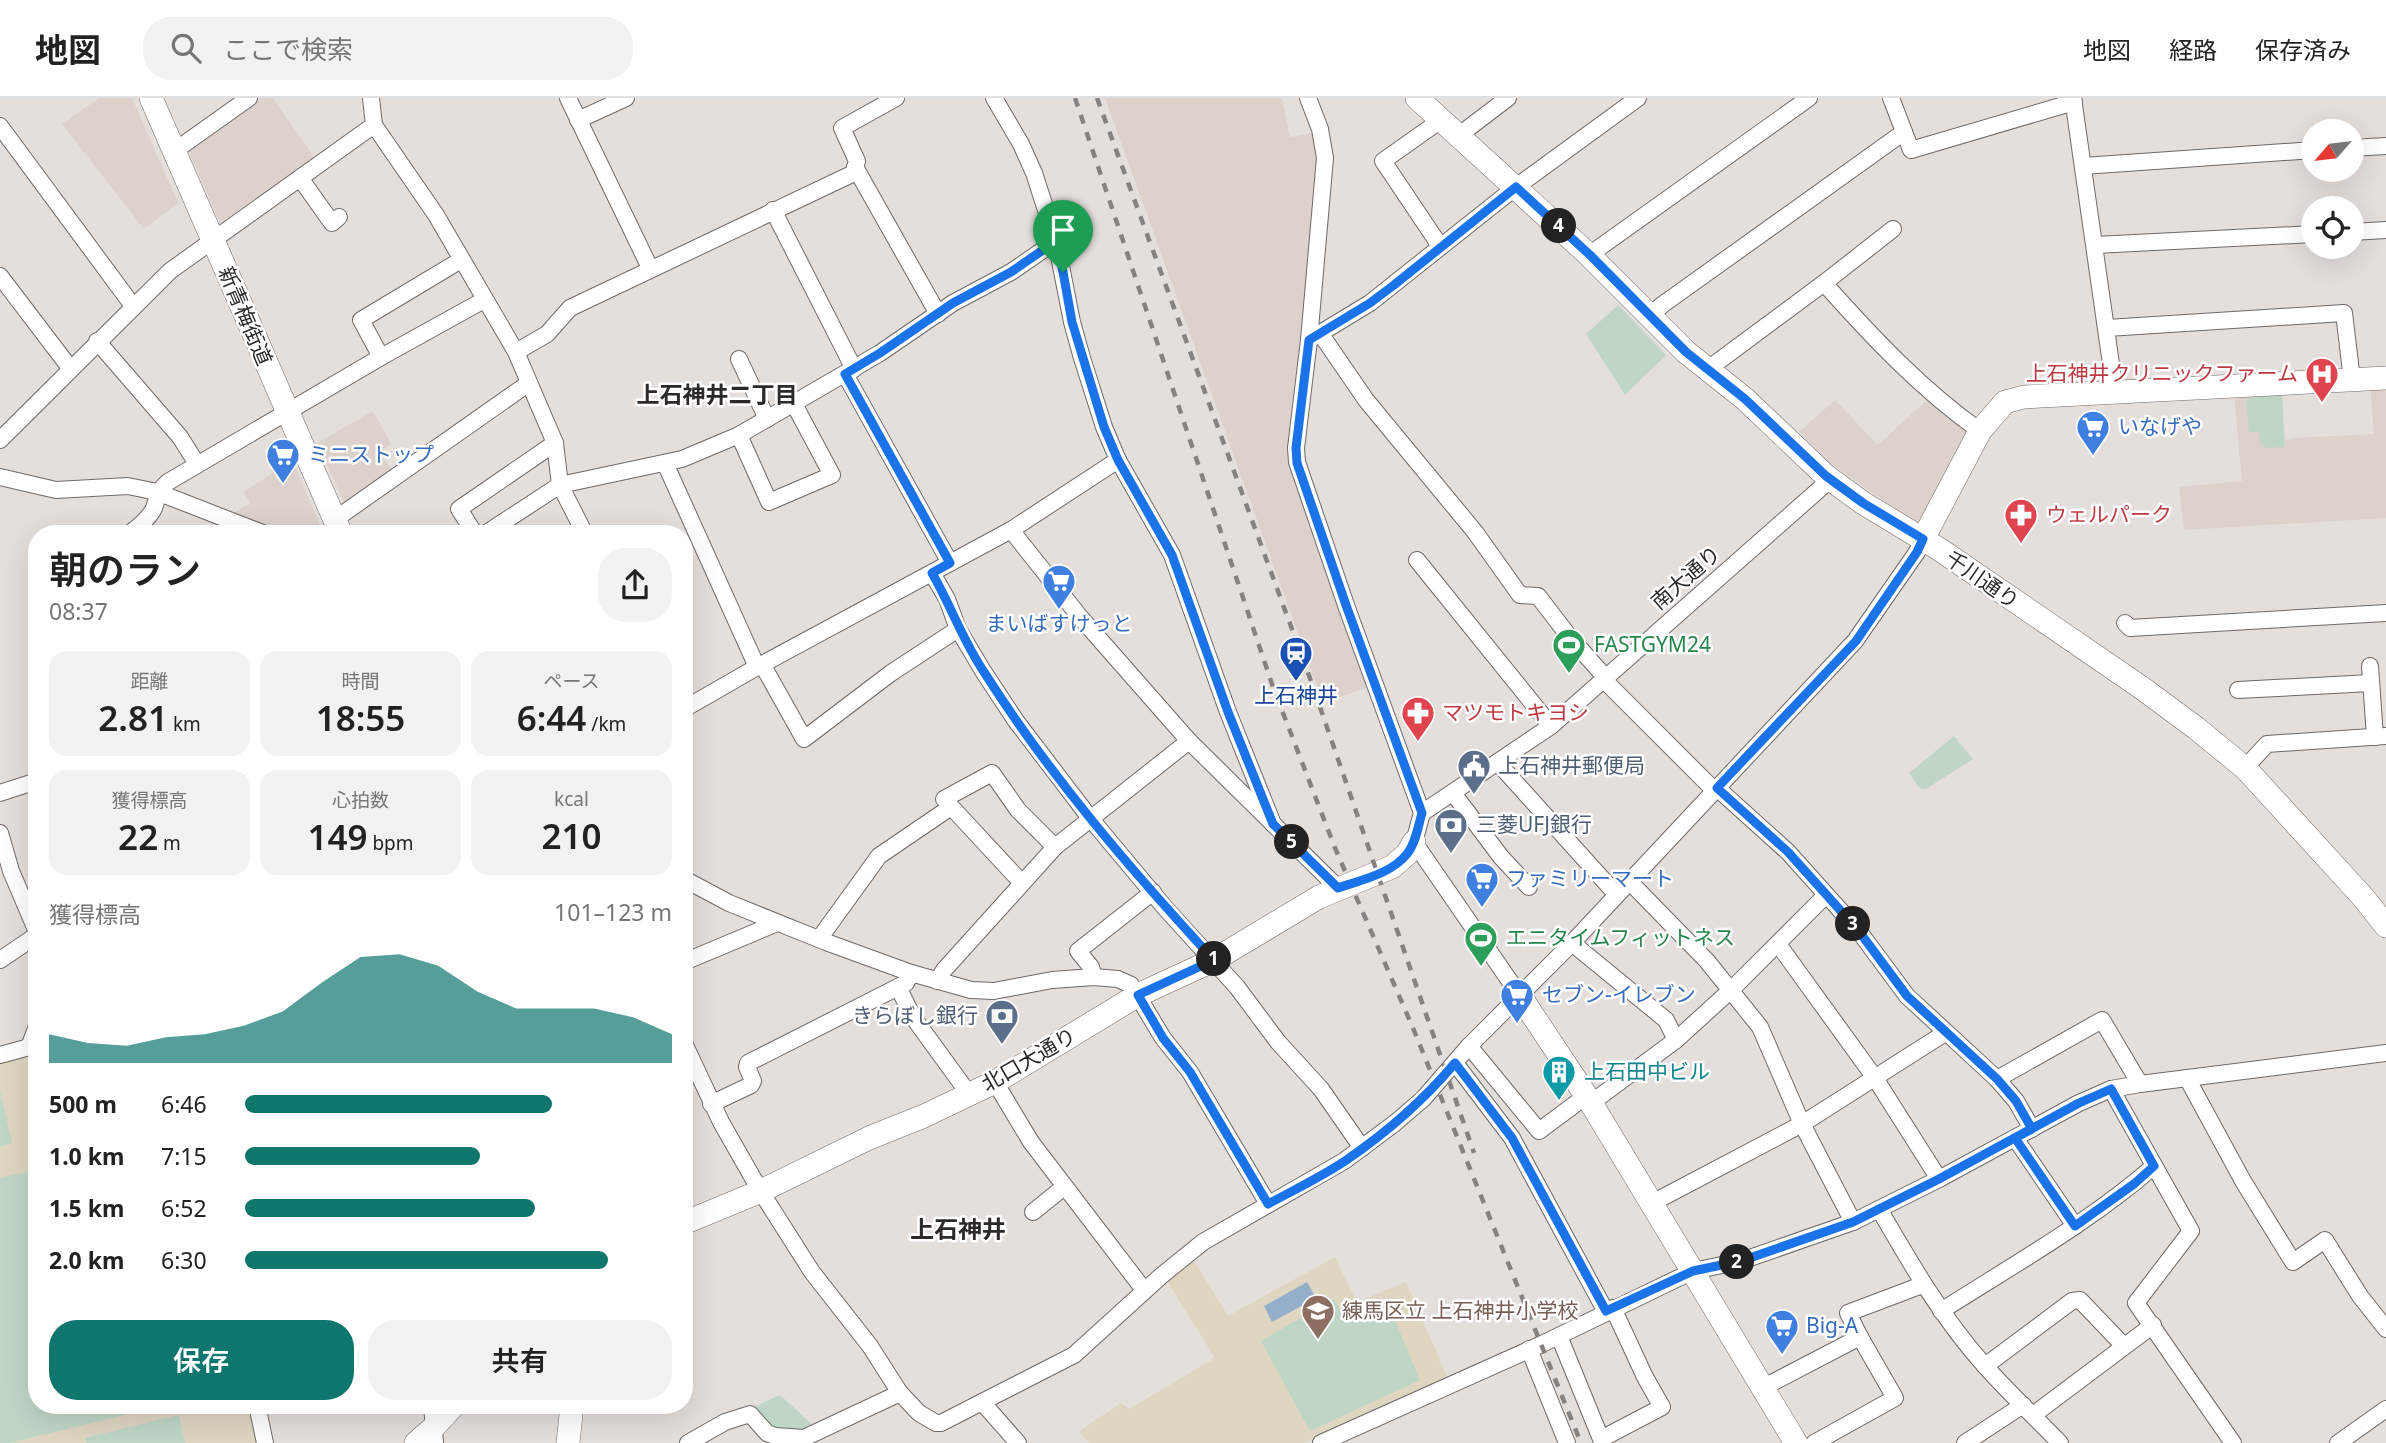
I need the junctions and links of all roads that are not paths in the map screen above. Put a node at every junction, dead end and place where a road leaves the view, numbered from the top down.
1 (151, 98) edge
2 (249, 98) edge
3 (371, 98) edge
4 (568, 98) edge
5 (626, 98) edge
6 (897, 98) edge
7 (994, 98) edge
8 (1308, 98) edge
9 (1417, 98) edge
10 (1508, 98) edge
11 (1637, 98) edge
12 (1809, 98) edge
13 (1891, 98) edge
14 (2073, 100) edge
15 (870, 104) edge
16 (578, 120) junction
17 (1441, 120) junction
18 (374, 125) junction
19 (0, 126) edge
20 (1905, 132) junction
21 (1458, 136) junction
22 (2386, 146) edge
23 (2364, 147) edge
24 (2301, 151) edge
25 (173, 152) junction
26 (2083, 166) junction
27 (855, 167) junction
28 (300, 178) junction
29 (1516, 187) junction
30 (774, 211) junction
31 (339, 218) dead end
32 (1894, 229) dead end
33 (2386, 230) edge
34 (2364, 231) edge
35 (2301, 235) edge
36 (212, 240) junction
37 (1056, 241) junction
38 (2095, 245) junction
39 (1440, 246) junction
40 (1590, 255) junction
41 (461, 260) junction
42 (650, 268) junction
43 (0, 276) edge
44 (1824, 283) junction
45 (484, 300) junction
46 (133, 306) junction
47 (938, 314) junction
48 (1650, 316) junction
49 (2107, 328) junction
50 (1315, 336) junction
51 (97, 341) junction
52 (516, 352) junction
53 (382, 357) junction
54 (739, 359) dead end
55 (70, 368) junction
56 (1708, 369) junction
57 (849, 371) junction
58 (2386, 378) edge
59 (2352, 380) junction
60 (529, 383) junction
61 (2115, 392) junction
62 (794, 404) junction
63 (287, 412) junction
64 (767, 419) junction
65 (1980, 432) junction
66 (739, 435) junction
67 (0, 440) edge
68 (555, 443) junction
69 (1118, 460) junction
70 (666, 463) junction
71 (197, 464) junction
72 (0, 477) edge
73 (1831, 479) junction
74 (560, 485) junction
75 (157, 492) junction
76 (138, 525) edge
77 (242, 525) edge
78 (337, 525) edge
79 (341, 525) edge
80 (469, 525) edge
81 (499, 525) edge
82 (580, 525) edge
83 (1011, 530) junction
84 (1923, 539) junction
85 (1417, 560) dead end
86 (950, 563) junction
87 (932, 573) junction
88 (2386, 613) edge
89 (2124, 623) dead end
90 (958, 629) junction
91 (760, 666) junction
92 (1604, 678) junction
93 (2238, 690) dead end
94 (693, 704) edge
95 (1551, 726) junction
96 (2381, 736) edge
97 (1189, 741) junction
98 (1498, 763) junction
99 (2245, 768) junction
100 (28, 784) edge
101 (1716, 790) junction
102 (0, 793) edge
103 (1453, 793) junction
104 (951, 807) junction
105 (1422, 813) junction
106 (1090, 818) junction
107 (1273, 824) junction
108 (0, 833) edge
109 (1414, 842) junction
110 (1055, 846) junction
111 (1629, 881) junction
112 (1021, 882) junction
113 (693, 884) edge
114 (1529, 887) dead end
115 (1338, 888) junction
116 (1153, 892) junction
117 (1616, 894) junction
118 (1826, 895) junction
119 (28, 912) edge
120 (777, 923) junction
121 (2386, 926) edge
122 (819, 939) junction
123 (28, 940) edge
124 (1572, 943) junction
125 (1778, 944) junction
126 (693, 958) edge
127 (0, 960) edge
128 (1214, 960) junction
129 (911, 973) junction
130 (1094, 977) junction
131 (937, 981) junction
132 (898, 987) junction
133 (1731, 990) junction
134 (1138, 995) junction
135 (1520, 996) junction
136 (1945, 1033) junction
137 (1675, 1040) junction
138 (1469, 1046) junction
139 (28, 1047) edge
140 (2386, 1053) edge
141 (0, 1055) edge
142 (693, 1063) edge
143 (1455, 1063) junction
144 (1875, 1078) junction
145 (2186, 1078) junction
146 (1997, 1079) junction
147 (995, 1082) junction
148 (2140, 1084) junction
149 (2111, 1089) junction
150 (969, 1094) junction
151 (1589, 1100) junction
152 (711, 1104) junction
153 (1802, 1124) junction
154 (2032, 1129) junction
155 (2015, 1138) junction
156 (1362, 1148) junction
157 (2154, 1166) junction
158 (1939, 1179) junction
159 (1064, 1186) junction
160 (761, 1191) junction
161 (1652, 1203) junction
162 (1268, 1204) junction
163 (1879, 1209) junction
164 (1033, 1212) dead end
165 (693, 1219) edge
166 (1853, 1222) junction
167 (2075, 1226) junction
168 (1693, 1271) junction
169 (1922, 1284) junction
170 (1144, 1290) junction
171 (1609, 1310) junction
172 (1941, 1311) junction
173 (2153, 1325) junction
174 (2385, 1327) edge
175 (1559, 1336) junction
176 (1860, 1336) junction
177 (2124, 1346) junction
178 (1529, 1349) junction
179 (1985, 1366) junction
180 (1764, 1387) junction
181 (900, 1393) junction
182 (982, 1402) junction
183 (2386, 1409) edge
184 (2028, 1410) junction
185 (259, 1414) edge
186 (431, 1414) edge
187 (447, 1414) edge
188 (571, 1414) edge
189 (2358, 1437) edge
190 (428, 1438) edge
191 (265, 1443) edge
192 (568, 1443) edge
193 (688, 1443) edge
194 (1018, 1443) edge
195 (1321, 1443) edge
196 (1567, 1443) edge
197 (1797, 1443) edge
198 (1814, 1443) edge
199 (1965, 1443) edge
200 (2060, 1443) edge
201 (2233, 1443) edge
202 (2338, 1443) edge

1 - 25 street, 新青梅街道
2 - 25 street
3 - 18 street
4 - 16 street
5 - 16 street
6 - 15 street
7 - 37 street
8 - 50 street
9 - 17 street, 千川通り
10 - 21 street
11 - 29 street
12 - 40 street
13 - 20 street
14 - 20 street
14 - 26 street
15 - 27 street
16 - 42 street
17 - 21 street, 千川通り
17 - 39 street
18 - 28 street
18 - 41 street
19 - 46 street
20 - 48 street
21 - 29 street, 千川通り
22 - 23 street
24 - 26 street
25 - 36 street, 新青梅街道
26 - 38 street
27 - 30 street
27 - 47 street
28 - 31 street
28 - 36 street
29 - 39 street
29 - 40 street, 千川通り
30 - 42 street
30 - 57 street
32 - 44 street
33 - 34 street
35 - 38 street
36 - 46 street
36 - 63 street, 新青梅街道
37 - 47 street
37 - 69 street
38 - 49 street
39 - 50 street
40 - 48 street, 千川通り
41 - 45 street
41 - 53 street
42 - 52 street
43 - 55 street
44 - 56 street
44 - 65 street
45 - 52 street
45 - 53 street
46 - 51 street
47 - 57 street
48 - 56 street, 千川通り
49 - 59 street
49 - 61 street
50 - 92 street
50 - 105 street
51 - 55 street
51 - 71 street
52 - 60 street
53 - 63 street
54 - 64 street
55 - 67 street
56 - 73 street, 千川通り
57 - 62 street
57 - 86 street
58 - 59 street
59 - 61 street
60 - 68 street
60 - 79 street
61 - 65 street
62 - 64 street
62 - 66 street
63 - 71 street
63 - 78 street, 新青梅街道
64 - 66 street
65 - 84 street
66 - 70 street
68 - 74 street
68 - 80 street
69 - 83 street
69 - 107 street
70 - 74 street
70 - 91 street
71 - 75 street
72 - 75 street
73 - 84 street, 千川通り
73 - 92 street, 南大通り
74 - 81 street
74 - 82 street
75 - 76 street
75 - 77 street
83 - 86 street
83 - 97 street
84 - 99 street, 千川通り
84 - 101 street
85 - 95 street
86 - 87 street
87 - 90 street
87 - 91 street
88 - 89 street
90 - 91 street
90 - 106 street
91 - 94 street
92 - 95 street, 南大通り
92 - 101 street
93 - 96 street
95 - 98 street, 南大通り
96 - 99 street
97 - 106 street
97 - 107 street
98 - 103 street, 南大通り
98 - 117 street
99 - 121 street, 千川通り
100 - 102 street
101 - 111 street
101 - 118 street
103 - 105 street, 南大通り
103 - 114 street
104 - 110 street
104 - 112 street
104 - 122 street
105 - 109 street
106 - 110 street
106 - 116 street
107 - 115 street
108 - 119 street
109 - 115 street, 北口大通り
109 - 135 street
110 - 112 street
111 - 117 street
111 - 133 street
112 - 131 street
113 - 120 street
115 - 128 street, 北口大通り
116 - 128 street
116 - 130 street
117 - 124 street
118 - 125 street
118 - 136 street
120 - 122 street
120 - 126 street
122 - 129 street
123 - 127 street
124 - 135 street
124 - 137 street
125 - 133 street
125 - 144 street
128 - 134 street, 北口大通り
128 - 156 street
129 - 131 street
129 - 132 street
130 - 131 street
130 - 134 street
132 - 150 street
132 - 152 street
133 - 137 street
133 - 153 street
134 - 147 street, 北口大通り
134 - 162 street
135 - 138 street
135 - 151 street
136 - 144 street
136 - 146 street
137 - 151 street
138 - 143 street
138 - 151 street
139 - 141 street
140 - 145 street
142 - 152 street
143 - 156 street
143 - 171 street
144 - 153 street
144 - 158 street
145 - 148 street
145 - 174 street
146 - 148 street
146 - 154 street
147 - 150 street, 北口大通り
147 - 159 street
148 - 149 street
149 - 154 street
149 - 157 street
150 - 160 street, 北口大通り
151 - 161 street
152 - 160 street
153 - 161 street
153 - 166 street
154 - 155 street
155 - 158 street
155 - 167 street
156 - 162 street
157 - 167 street
157 - 173 street
158 - 163 street
159 - 164 street
159 - 170 street
160 - 165 street, 北口大通り
160 - 181 street
161 - 168 street
162 - 170 street
163 - 166 street
163 - 169 street
166 - 168 street
167 - 172 street
168 - 171 street
168 - 180 street
169 - 172 street
169 - 176 street
170 - 182 street
171 - 175 street
171 - 175 street
172 - 179 street
173 - 177 street
173 - 201 street
175 - 178 street
176 - 180 street
176 - 198 street
177 - 179 street
177 - 184 street
178 - 195 street
178 - 196 street
179 - 184 street
180 - 197 street
181 - 182 street
181 - 193 street
182 - 194 street
183 - 189 street
184 - 199 street
184 - 200 street
185 - 191 street
186 - 190 street
187 - 190 street
188 - 192 street
189 - 202 street

